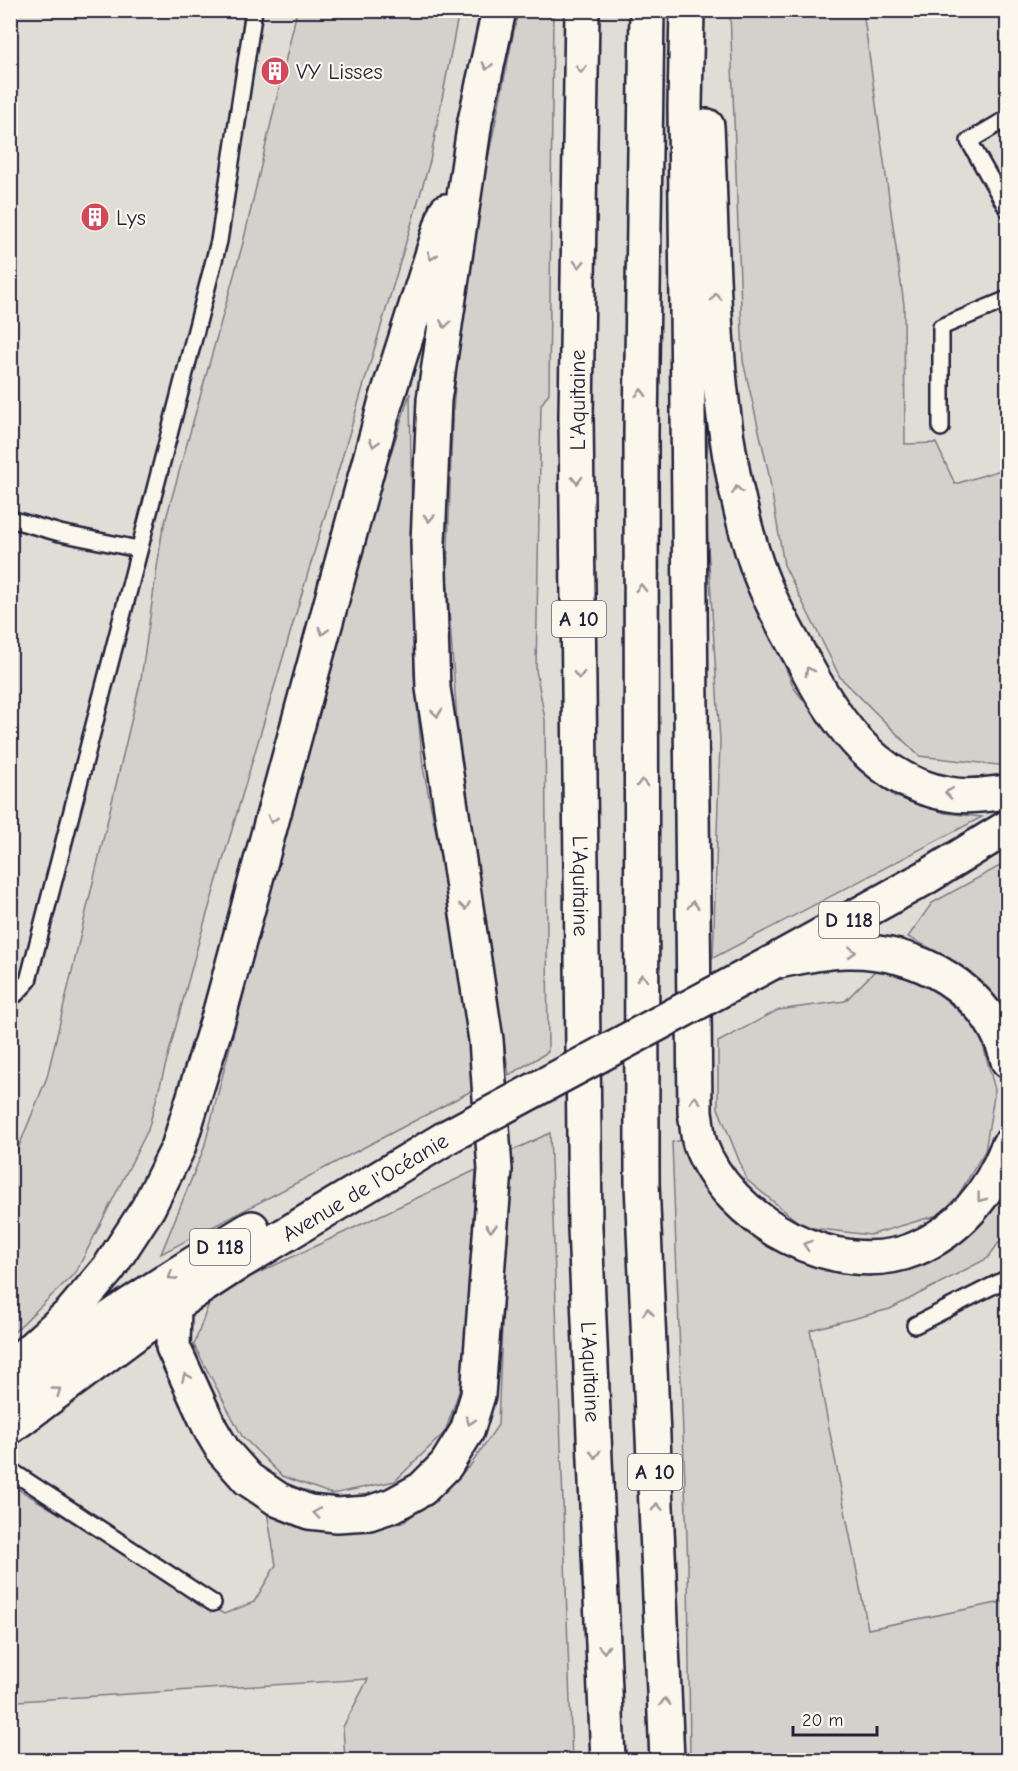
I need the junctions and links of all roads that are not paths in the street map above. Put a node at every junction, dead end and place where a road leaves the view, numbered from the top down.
1 (254, 10) edge
2 (499, 10) edge
3 (582, 10) edge
4 (647, 10) edge
5 (687, 10) edge
6 (700, 10) edge
7 (1008, 118) edge
8 (475, 120) junction
9 (1008, 210) edge
10 (1008, 299) edge
11 (941, 428) dead end
12 (10, 519) edge
13 (138, 549) junction
14 (1008, 792) edge
15 (1008, 827) edge
16 (1008, 839) edge
17 (925, 878) junction
18 (773, 962) junction
19 (10, 994) edge
20 (1008, 1061) edge
21 (449, 1136) junction
22 (1008, 1146) edge
23 (1008, 1278) edge
24 (174, 1305) junction
25 (915, 1325) dead end
26 (10, 1368) edge
27 (10, 1391) edge
28 (10, 1427) edge
29 (10, 1470) edge
30 (213, 1604) dead end
31 (608, 1761) edge
32 (667, 1761) edge

1 - 13 lane
2 -> 8 main road
3 -> 31 main road, L'Aquitaine / A 10
32 -> 4 main road, A 10
22 -> 5 main road
14 -> 6 main road
7 - 9 lane
8 -> 24 main road
8 -> 26 main road
10 - 11 lane
12 - 13 lane
13 - 19 lane
15 - 17 main road, D 118
16 - 17 main road, D 118
17 - 18 main road, D 118
18 -> 20 main road
18 - 21 main road, D 118, bridge
21 - 24 main road, Avenue de l'Océanie / D 118
21 -> 27 main road, Avenue de l'Océanie / D 118
23 - 25 lane
28 -> 24 main road, Avenue de l'Océanie / D 118
29 - 30 lane

